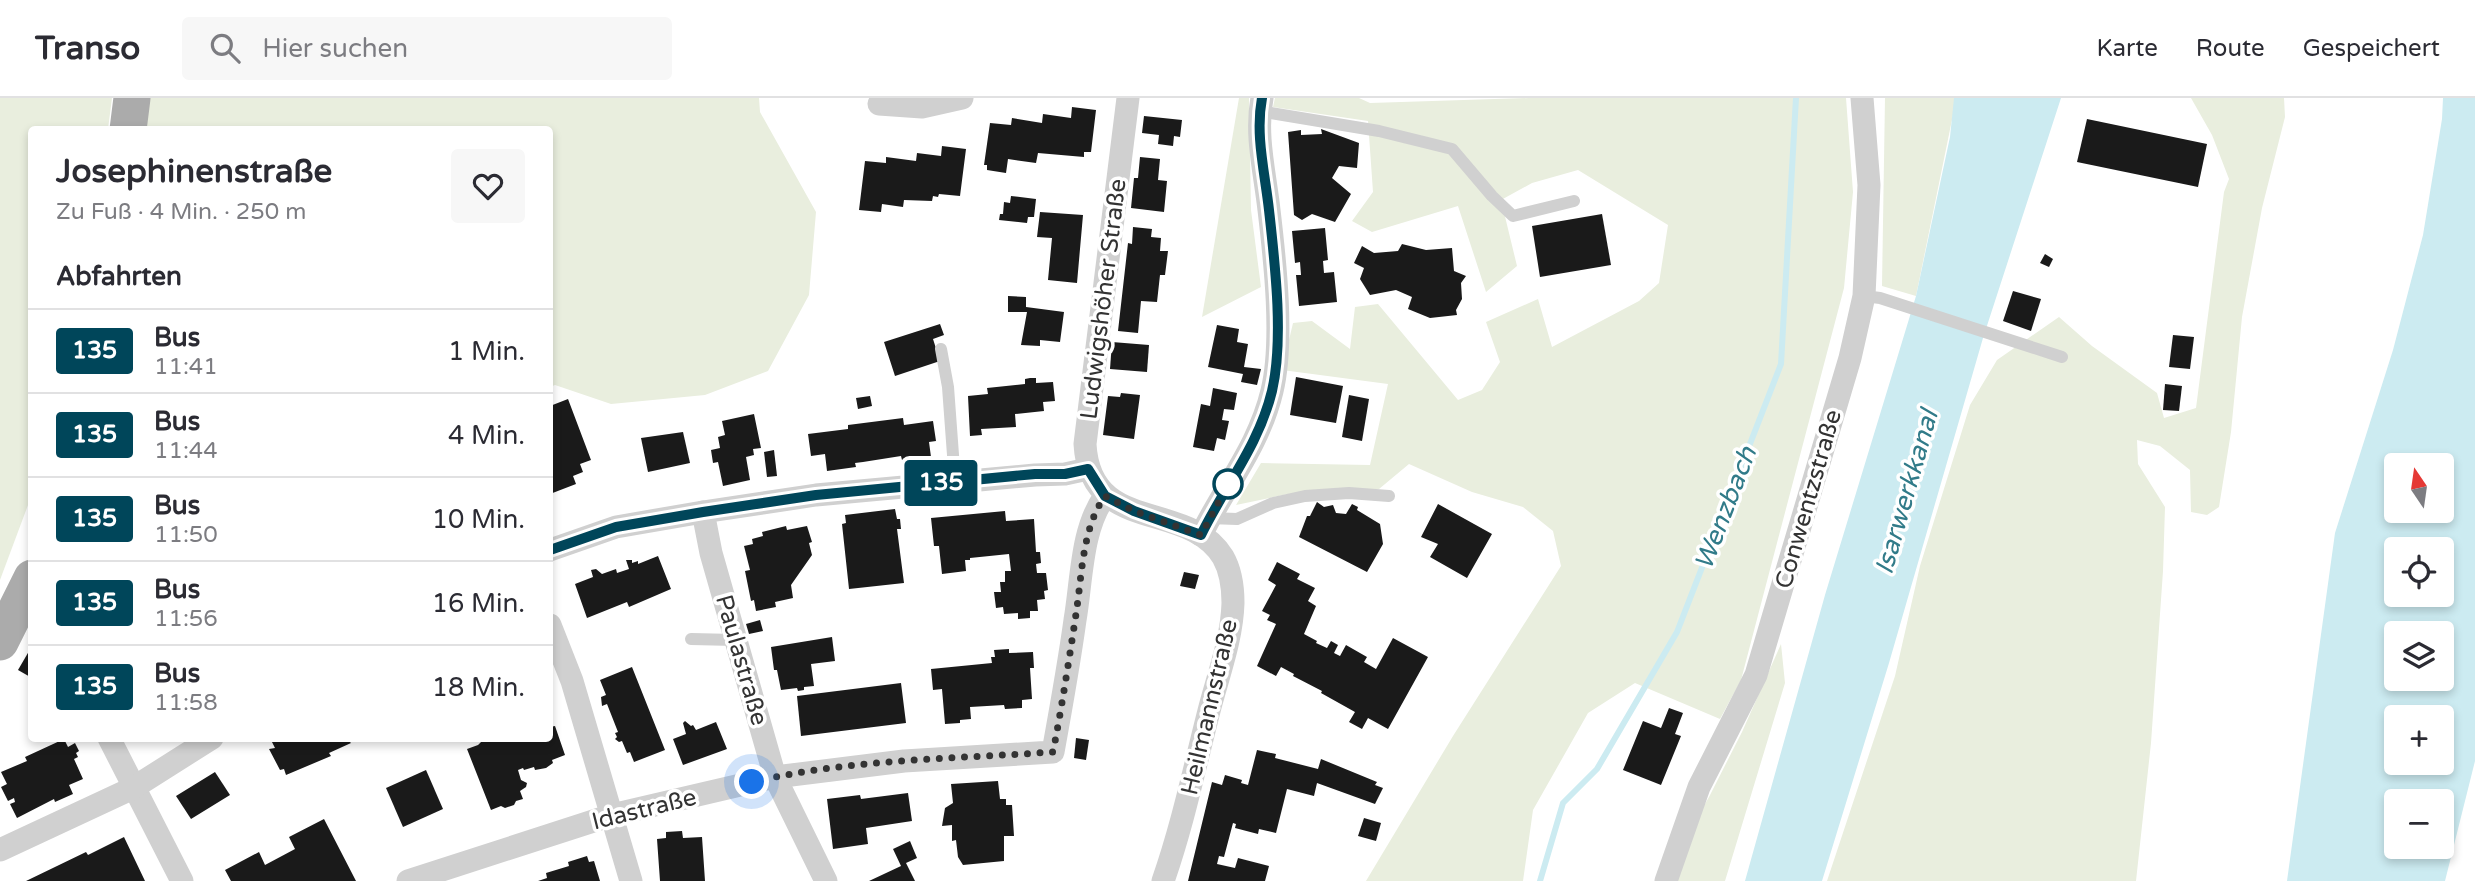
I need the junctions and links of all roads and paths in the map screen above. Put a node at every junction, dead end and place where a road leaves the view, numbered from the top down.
1 (132, 98) edge
2 (962, 98) edge
3 (1128, 98) edge
4 (1862, 98) edge
5 (879, 104) dead end
6 (1261, 105) edge
7 (128, 126) edge
8 (1574, 201) dead end
9 (1864, 296) junction
10 (941, 349) dead end
11 (2062, 357) dead end
12 (1088, 469) junction
13 (955, 482) junction
14 (1105, 496) junction
15 (1389, 496) dead end
16 (703, 512) junction
17 (1205, 526) junction
18 (553, 549) edge
19 (28, 592) edge
20 (553, 633) edge
21 (691, 639) dead end
22 (735, 640) junction
23 (0, 642) edge
24 (111, 742) edge
25 (206, 742) edge
26 (775, 777) junction
27 (133, 788) junction
28 (612, 815) junction
29 (0, 850) edge
30 (182, 881) edge
31 (408, 881) edge
32 (631, 881) edge
33 (826, 881) edge
34 (1163, 881) edge
35 (1666, 881) edge

1 - 7 main road
2 - 5 street
3 - 12 street, Ludwigshöher Straße
4 - 9 street, Conwentzstraße
6 - 8 lane
6 - 17 street
9 - 11 lane
9 - 35 street, Conwentzstraße
10 - 13 lane
12 - 13 street
12 - 14 street, Ludwigshöher Straße
13 - 16 street
14 - 17 street
14 - 26 street, Idastraße
15 - 17 lane
16 - 18 street
16 - 22 street, Paulastraße
17 - 34 street, Heilmannstraße
19 - 23 main road
20 - 28 street
21 - 22 lane
22 - 26 street, Paulastraße
24 - 27 street
25 - 27 street
26 - 28 street, Idastraße
26 - 33 street, Paulastraße
27 - 29 street
27 - 30 street
28 - 31 street, Idastraße
28 - 32 street

